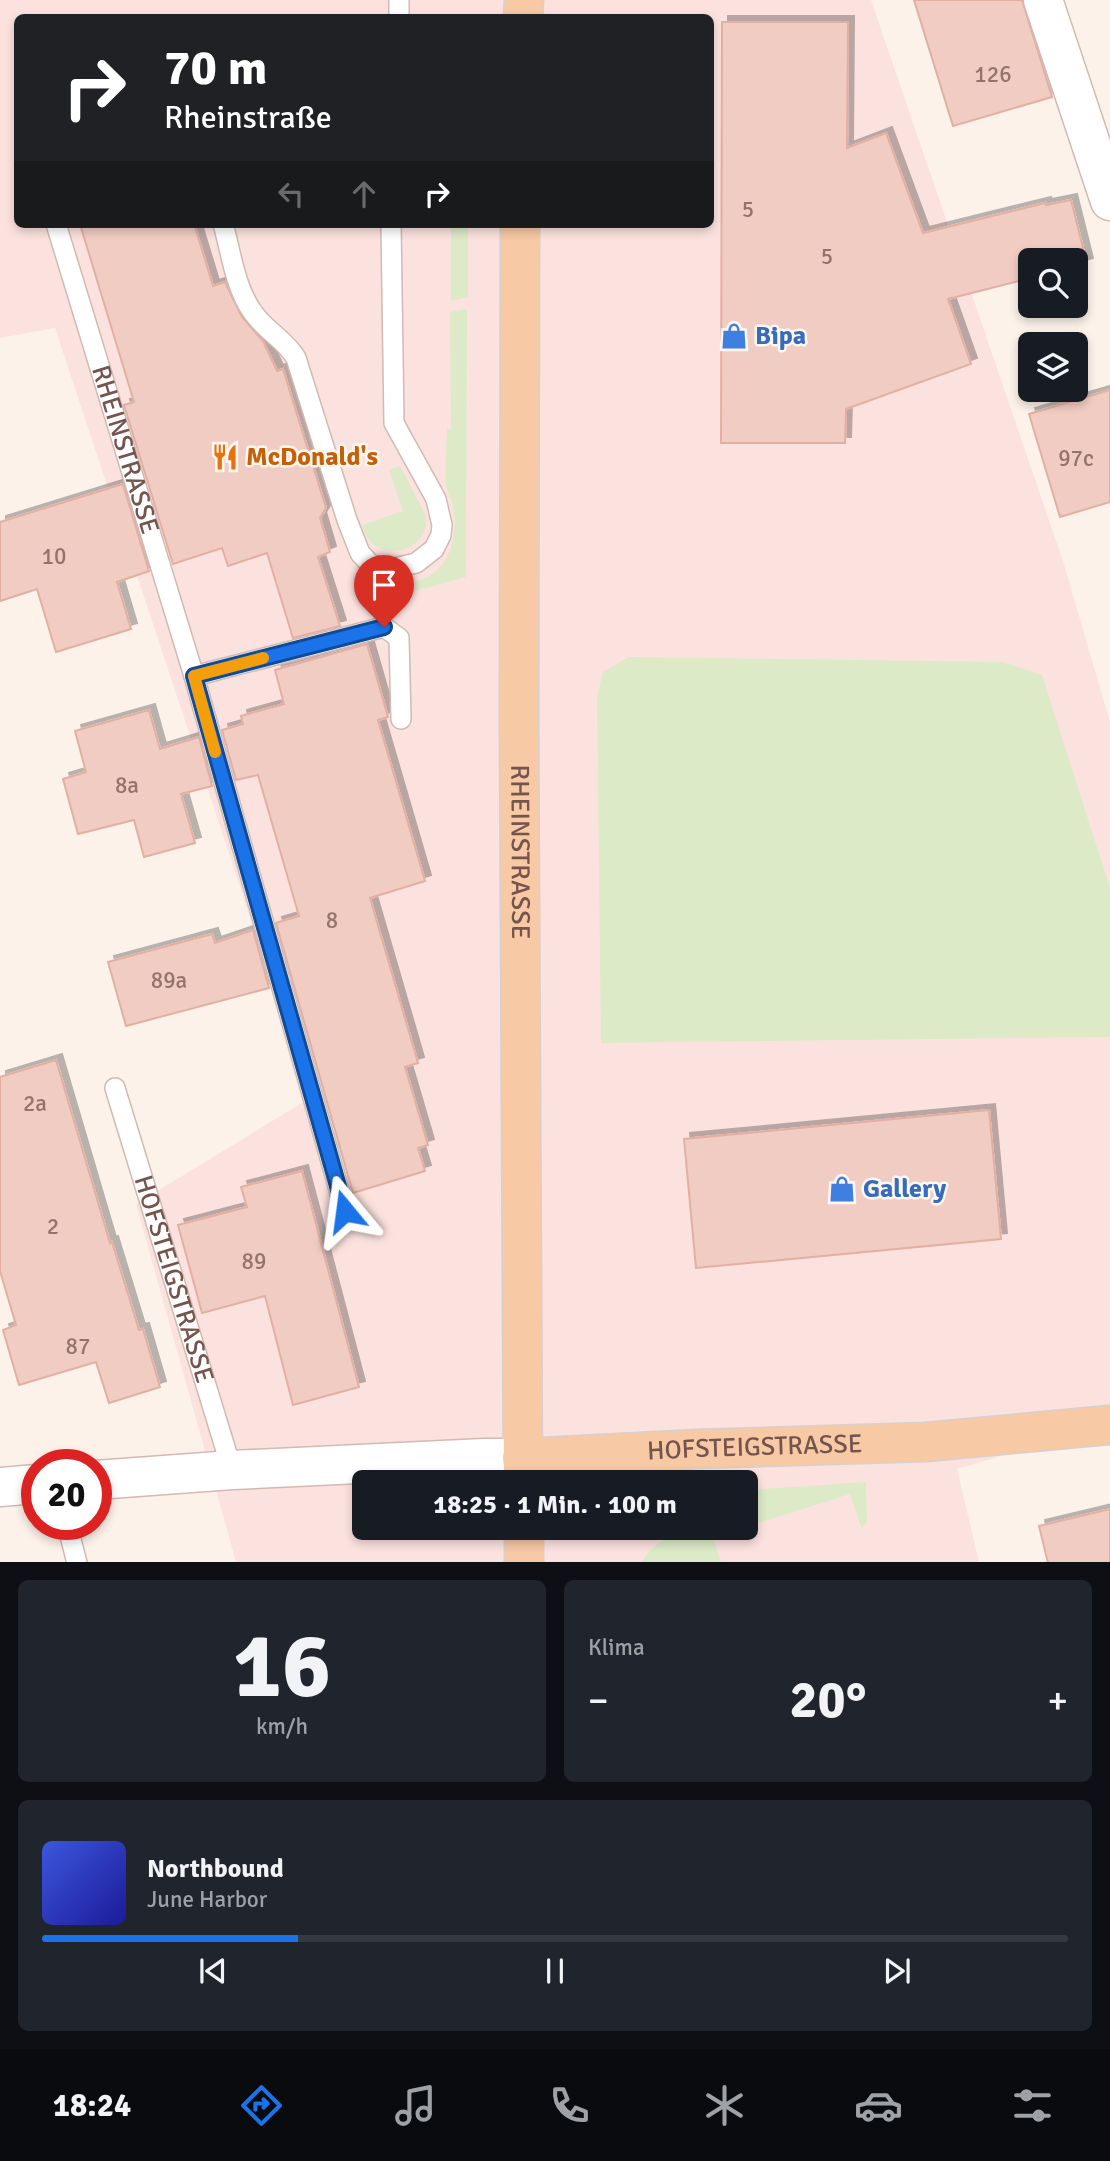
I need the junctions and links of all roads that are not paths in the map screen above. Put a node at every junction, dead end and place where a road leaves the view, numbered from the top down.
1 (1043, 0) edge
2 (1110, 201) edge
3 (57, 228) edge
4 (224, 228) edge
5 (391, 228) edge
6 (520, 228) edge
7 (194, 676) junction
8 (401, 719) dead end
9 (116, 1088) dead end
10 (345, 1211) dead end
11 (1110, 1425) edge
12 (232, 1470) junction
13 (522, 1470) edge
14 (112, 1479) edge
15 (21, 1485) edge
16 (0, 1487) edge
17 (71, 1540) edge
18 (524, 1540) edge
19 (77, 1562) edge
20 (524, 1562) edge

1 - 2 main road
3 - 7 lane, RHEINSTRASSE
4 - 5 lane
6 - 13 main road, RHEINSTRASSE
7 - 8 lane
7 - 10 lane, RHEINSTRASSE
9 - 12 lane, HOFSTEIGSTRASSE
11 - 13 main road, HOFSTEIGSTRASSE
12 - 13 main road, HOFSTEIGSTRASSE
12 - 14 main road, HOFSTEIGSTRASSE
15 - 16 main road
17 - 19 lane
18 - 20 main road

